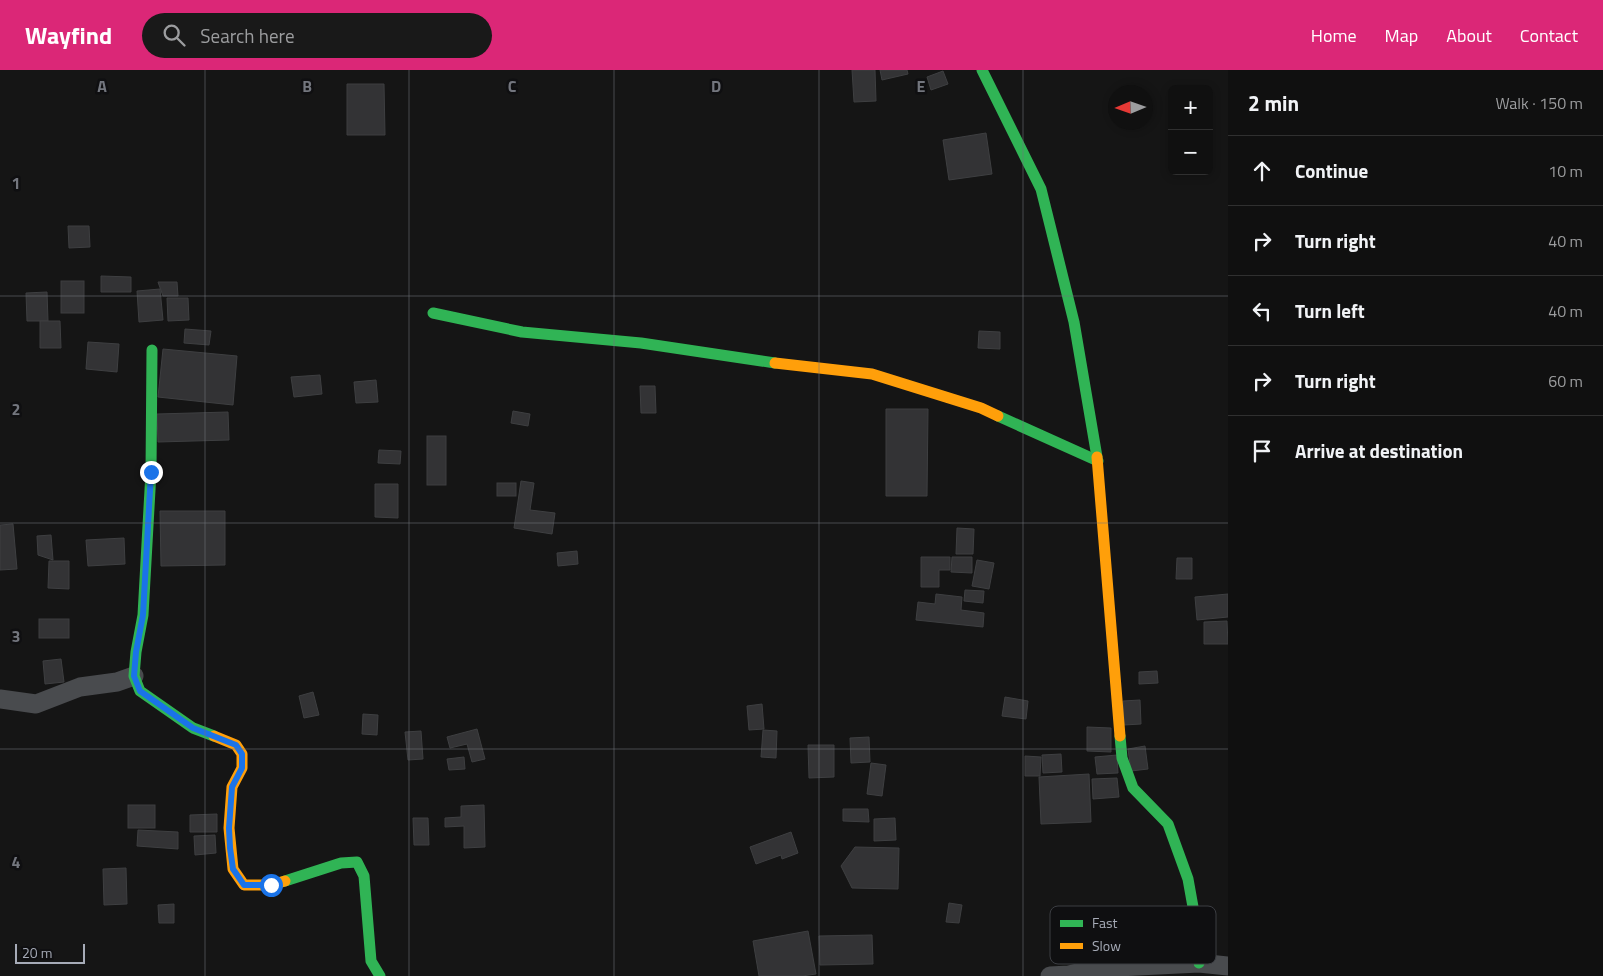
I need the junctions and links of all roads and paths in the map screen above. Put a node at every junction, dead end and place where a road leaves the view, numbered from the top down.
1 (982, 70) edge
2 (433, 313) dead end
3 (152, 350) dead end
4 (1098, 460) junction
5 (134, 676) junction
6 (0, 699) edge
7 (1193, 906) edge
8 (1179, 964) edge
9 (1209, 964) edge
10 (1228, 966) edge
11 (380, 976) edge
12 (1050, 976) edge

1 - 4 street
2 - 4 street
3 - 5 street
4 - 7 street
5 - 6 street
5 - 11 street
8 - 12 street
9 - 10 street

